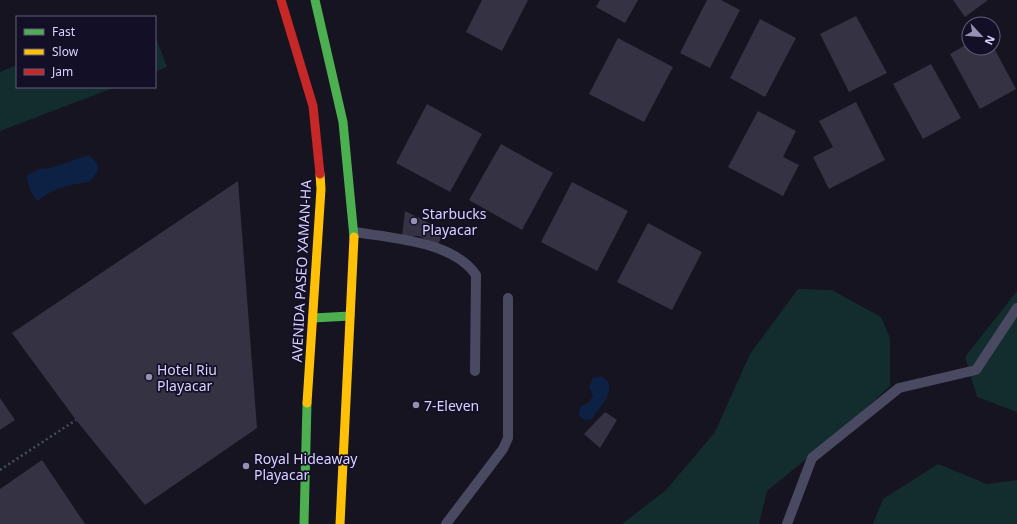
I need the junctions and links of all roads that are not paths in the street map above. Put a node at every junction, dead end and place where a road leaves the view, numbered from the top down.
1 (281, 0) edge
2 (315, 0) edge
3 (354, 232) junction
4 (508, 298) dead end
5 (1017, 308) edge
6 (350, 316) junction
7 (313, 318) junction
8 (475, 371) dead end
9 (304, 524) edge
10 (340, 524) edge
11 (446, 524) edge
12 (787, 524) edge

1 - 7 main road, AVENIDA PASEO XAMAN-HA
2 - 3 main road
3 - 6 main road
3 - 8 lane
4 - 11 lane
5 - 12 lane
6 - 7 main road
6 - 10 main road
7 - 9 main road, AVENIDA PASEO XAMAN-HA

